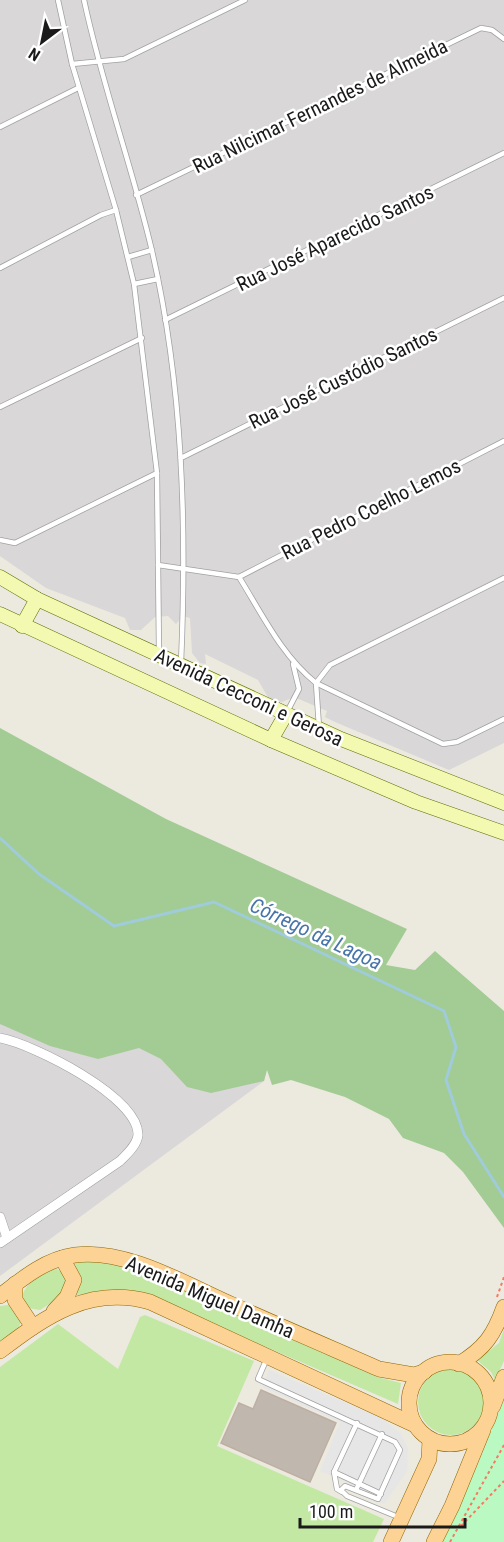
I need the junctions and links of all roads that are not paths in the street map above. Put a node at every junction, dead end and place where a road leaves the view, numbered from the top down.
1 (58, 0) edge
2 (84, 0) edge
3 (245, 0) edge
4 (504, 39) edge
5 (97, 61) junction
6 (72, 64) junction
7 (78, 88) junction
8 (0, 127) edge
9 (504, 153) edge
10 (136, 195) junction
11 (116, 210) junction
12 (152, 250) junction
13 (128, 257) junction
14 (0, 268) edge
15 (158, 279) junction
16 (134, 284) junction
17 (504, 298) edge
18 (165, 320) junction
19 (142, 338) junction
20 (0, 407) edge
21 (504, 441) edge
22 (181, 458) junction
23 (157, 473) junction
24 (0, 541) edge
25 (158, 565) junction
26 (185, 569) junction
27 (0, 577) edge
28 (239, 577) junction
29 (504, 578) edge
30 (37, 599) junction
31 (0, 614) edge
32 (22, 626) junction
33 (159, 656) junction
34 (293, 664) junction
35 (180, 666) junction
36 (316, 683) junction
37 (286, 714) junction
38 (504, 719) edge
39 (319, 729) junction
40 (271, 740) junction
41 (504, 803) edge
42 (504, 833) edge
43 (0, 1038) edge
44 (0, 1217) edge
45 (3, 1241) edge
46 (62, 1258) junction
47 (15, 1284) junction
48 (0, 1296) edge
49 (504, 1306) edge
50 (52, 1313) junction
51 (33, 1327) junction
52 (0, 1351) edge
53 (268, 1356) junction
54 (459, 1364) junction
55 (424, 1372) junction
56 (504, 1377) edge
57 (491, 1409) junction
58 (357, 1423) junction
59 (415, 1425) junction
60 (484, 1426) junction
61 (382, 1434) junction
62 (430, 1440) junction
63 (334, 1472) junction
64 (359, 1484) junction
65 (356, 1490) junction
66 (342, 1492) junction
67 (381, 1494) junction
68 (402, 1519) junction
69 (391, 1542) edge
70 (434, 1542) edge

1 - 6 lane
2 - 5 lane
3 - 5 lane
4 - 10 lane, Rua Nilcimar Fernandes de Almeida
5 - 6 lane
5 - 10 lane
6 - 7 lane
7 - 8 lane
7 - 11 lane
9 - 18 lane, Rua José Aparecido Santos
10 - 12 lane
11 - 13 lane
11 - 14 lane
12 - 13 lane
12 - 15 lane
13 - 16 lane
15 - 16 lane
15 - 18 lane
16 - 19 lane
17 - 22 lane, Rua José Custódio Santos
18 - 22 lane
19 - 20 lane
19 - 23 lane
21 - 28 lane, Rua Pedro Coelho Lemos
22 - 26 lane
23 - 24 lane
23 - 25 lane
25 - 26 lane
25 - 33 lane
26 - 28 lane
26 - 35 lane
27 - 30 street, Avenida Cecconi e Gerosa
28 - 34 lane
29 - 36 lane
30 - 32 street
30 - 33 street, Avenida Cecconi e Gerosa
31 - 32 street, Avenida Cecconi e Gerosa
32 - 40 street, Avenida Cecconi e Gerosa
33 - 35 street, Avenida Cecconi e Gerosa
34 - 36 lane
34 - 37 lane
35 - 37 street, Avenida Cecconi e Gerosa
36 - 38 lane
36 - 39 lane
37 - 39 street, Avenida Cecconi e Gerosa
37 - 40 street
39 - 41 street, Avenida Cecconi e Gerosa
40 - 42 street, Avenida Cecconi e Gerosa
43 - 45 street
44 - 45 street
46 - 47 main road, Avenida Miguel Damha
46 - 50 main road
46 - 55 main road, Avenida Miguel Damha
47 - 48 main road, Avenida Miguel Damha
47 - 51 main road
49 - 54 main road
50 - 51 main road, Avenida Miguel Damha
50 - 53 main road, Avenida Miguel Damha
51 - 52 main road, Avenida Miguel Damha
53 - 58 lane
53 - 59 main road, Avenida Miguel Damha
54 - 55 main road
54 - 57 main road
55 - 59 main road
56 - 57 main road
57 - 60 main road
58 - 61 lane
58 - 63 lane
59 - 62 main road
60 - 62 main road
60 - 70 main road
61 - 64 lane
61 - 67 lane
62 - 68 main road
63 - 64 lane
63 - 66 lane
64 - 65 lane
64 - 67 lane
65 - 66 lane
65 - 67 lane
66 - 68 lane
68 - 69 main road

